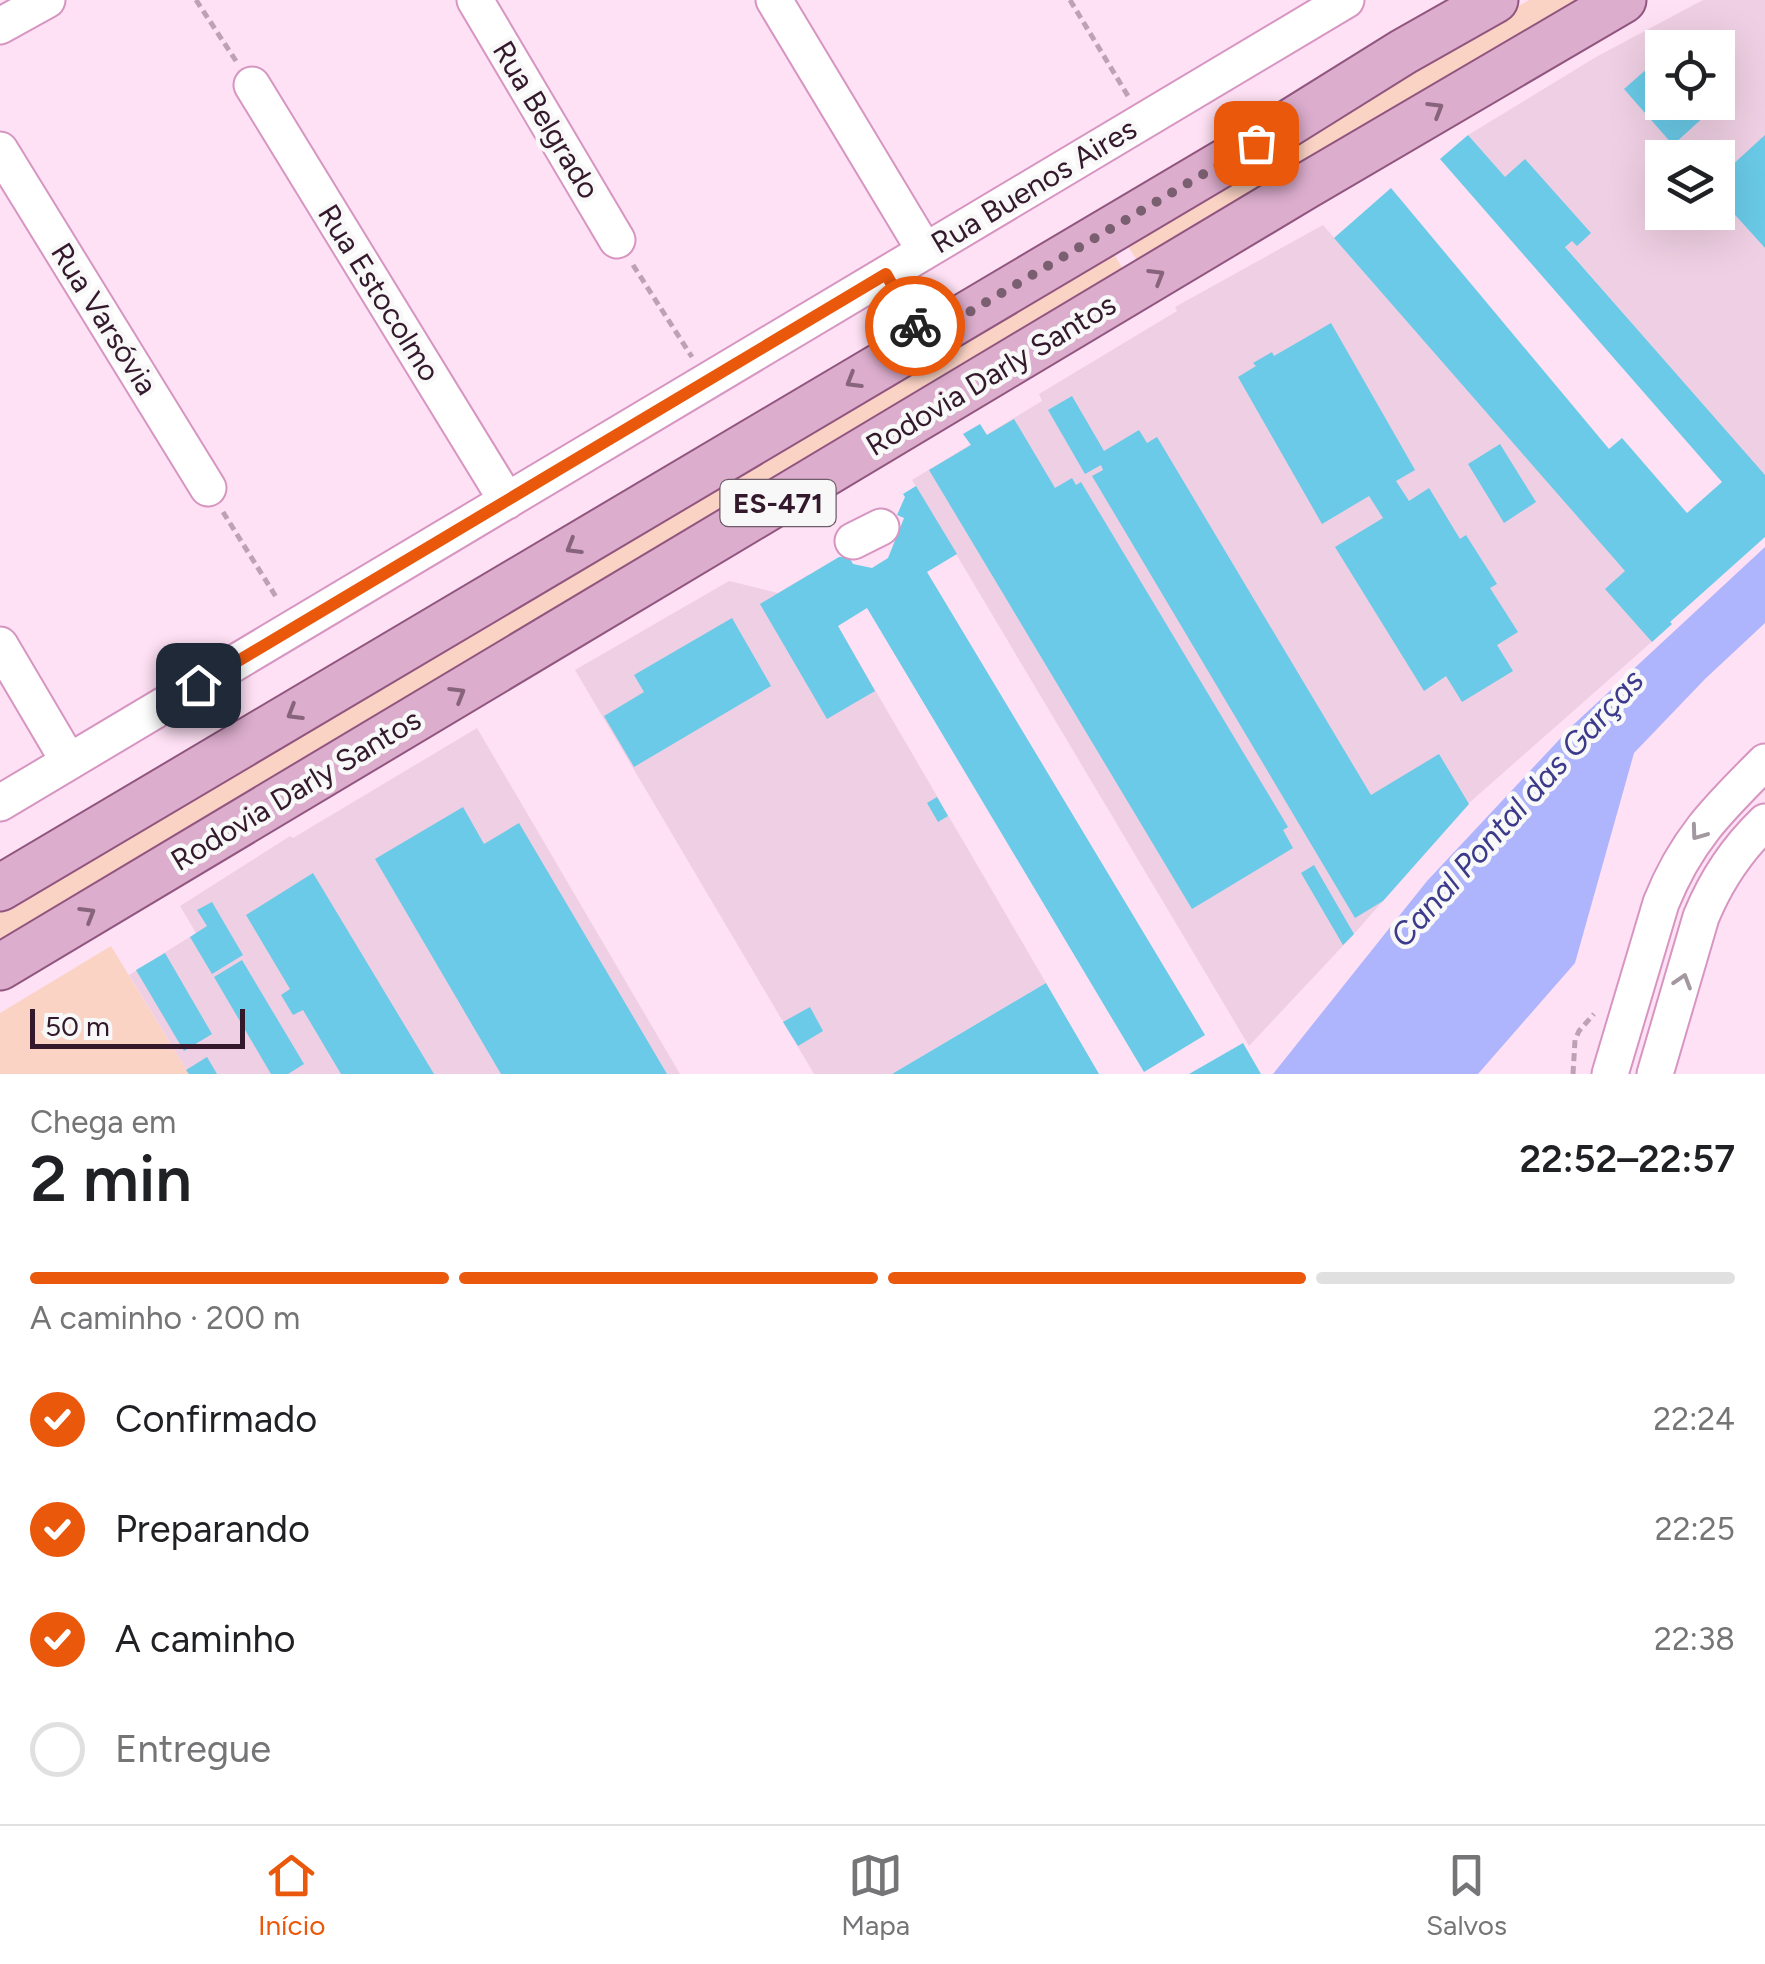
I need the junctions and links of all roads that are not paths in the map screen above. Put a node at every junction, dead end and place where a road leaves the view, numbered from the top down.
1 (476, 0) edge
2 (774, 0) edge
3 (1346, 0) edge
4 (1495, 0) edge
5 (1623, 0) edge
6 (252, 85) road end
7 (0, 150) edge
8 (617, 240) road end
9 (925, 251) junction
10 (886, 274) junction
11 (922, 340) junction
12 (208, 488) road end
13 (507, 501) junction
14 (0, 645) edge
15 (69, 762) junction
16 (1765, 762) edge
17 (0, 803) edge
18 (1765, 822) edge
19 (0, 888) edge
20 (0, 967) edge
21 (1610, 1074) edge
22 (1655, 1074) edge

1 - 8 street, Rua Belgrado
2 - 9 street
3 - 9 street, Rua Buenos Aires
4 - 11 main road, ES-471
20 -> 5 main road, Rodovia Darly Santos / ES-471
6 - 13 street, Rua Estocolmo
7 - 12 street, Rua Varsóvia
9 - 10 street, Rua Buenos Aires
10 - 11 street
10 - 13 street, Rua Buenos Aires
11 -> 19 main road, ES-471
13 - 15 street, Rua Buenos Aires
14 - 15 street
15 - 17 street, Rua Buenos Aires
16 -> 21 street
22 -> 18 street

